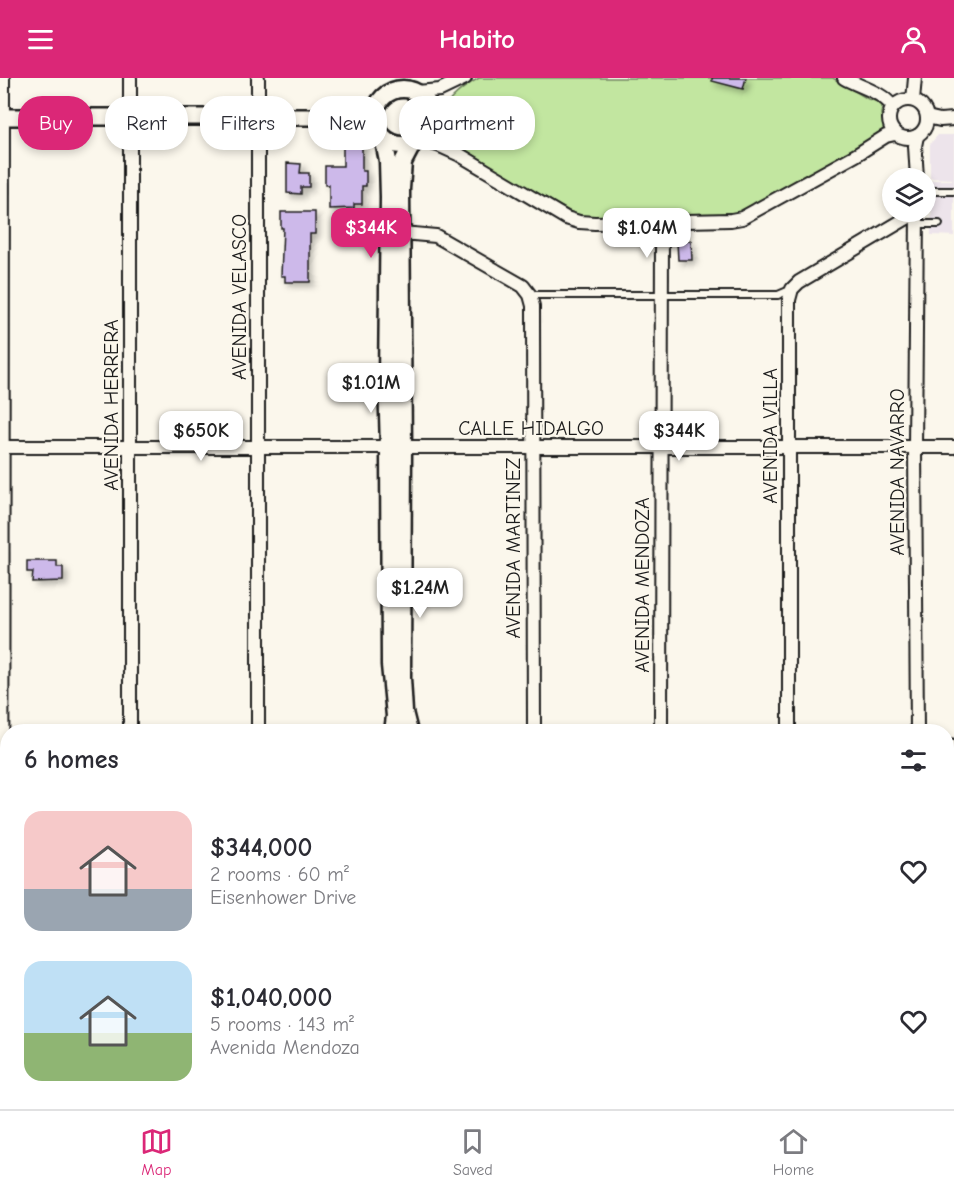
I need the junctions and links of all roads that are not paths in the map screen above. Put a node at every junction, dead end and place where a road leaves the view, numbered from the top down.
1 (3, 78) edge
2 (130, 78) edge
3 (258, 78) edge
4 (465, 78) edge
5 (844, 78) edge
6 (915, 78) edge
7 (412, 87) edge
8 (385, 93) edge
9 (130, 96) edge
10 (258, 96) edge
11 (913, 100) junction
12 (892, 106) junction
13 (2, 117) edge
14 (105, 117) edge
15 (927, 117) junction
16 (954, 119) edge
17 (895, 134) junction
18 (916, 136) junction
19 (130, 150) edge
20 (258, 150) edge
21 (385, 150) edge
22 (410, 150) edge
23 (450, 150) edge
24 (916, 168) edge
25 (936, 191) edge
26 (954, 191) edge
27 (662, 222) junction
28 (906, 222) edge
29 (917, 222) edge
30 (934, 222) edge
31 (939, 224) dead end
32 (402, 232) junction
33 (792, 289) junction
34 (530, 295) junction
35 (662, 296) junction
36 (1, 447) edge
37 (130, 447) junction
38 (258, 447) junction
39 (532, 447) junction
40 (661, 447) junction
41 (789, 447) junction
42 (915, 447) junction
43 (954, 447) edge
44 (396, 448) junction
45 (3, 724) edge
46 (130, 724) edge
47 (258, 724) edge
48 (394, 724) edge
49 (407, 724) edge
50 (534, 724) edge
51 (661, 724) edge
52 (789, 724) edge
53 (917, 724) edge

1 - 13 street
2 - 9 street, AVENIDA HERRERA
3 - 10 street, AVENIDA VELASCO
4 - 7 street
5 - 12 street
6 - 11 street
7 - 8 main road
11 - 12 street
11 - 15 street
12 - 17 street
13 - 14 street
13 - 36 street
15 - 16 street
15 - 18 street
17 - 18 street
17 - 27 street
18 - 24 street
19 - 37 street, AVENIDA HERRERA
20 - 38 street, AVENIDA VELASCO
21 - 44 main road
22 - 32 main road
23 - 27 street
25 - 26 lane
27 - 35 street, AVENIDA MENDOZA
28 - 33 street
29 - 42 street, AVENIDA NAVARRO
30 - 31 lane
32 - 34 street
32 - 44 main road
33 - 35 lane
33 - 41 street, AVENIDA VILLA
34 - 35 lane
34 - 39 street, AVENIDA MARTINEZ
35 - 40 street, AVENIDA MENDOZA
36 - 37 street, CALLE HIDALGO
36 - 45 street
37 - 38 street, CALLE HIDALGO
37 - 46 street, AVENIDA HERRERA
38 - 44 street, CALLE HIDALGO
38 - 47 street, AVENIDA VELASCO
39 - 40 street, CALLE HIDALGO
39 - 44 street, CALLE HIDALGO
39 - 50 street, AVENIDA MARTINEZ
40 - 41 street, CALLE HIDALGO
40 - 51 street, AVENIDA MENDOZA
41 - 42 street, CALLE HIDALGO
41 - 52 street, AVENIDA VILLA
42 - 43 street, CALLE HIDALGO
42 - 53 street, AVENIDA NAVARRO
44 - 48 main road
44 - 49 main road

